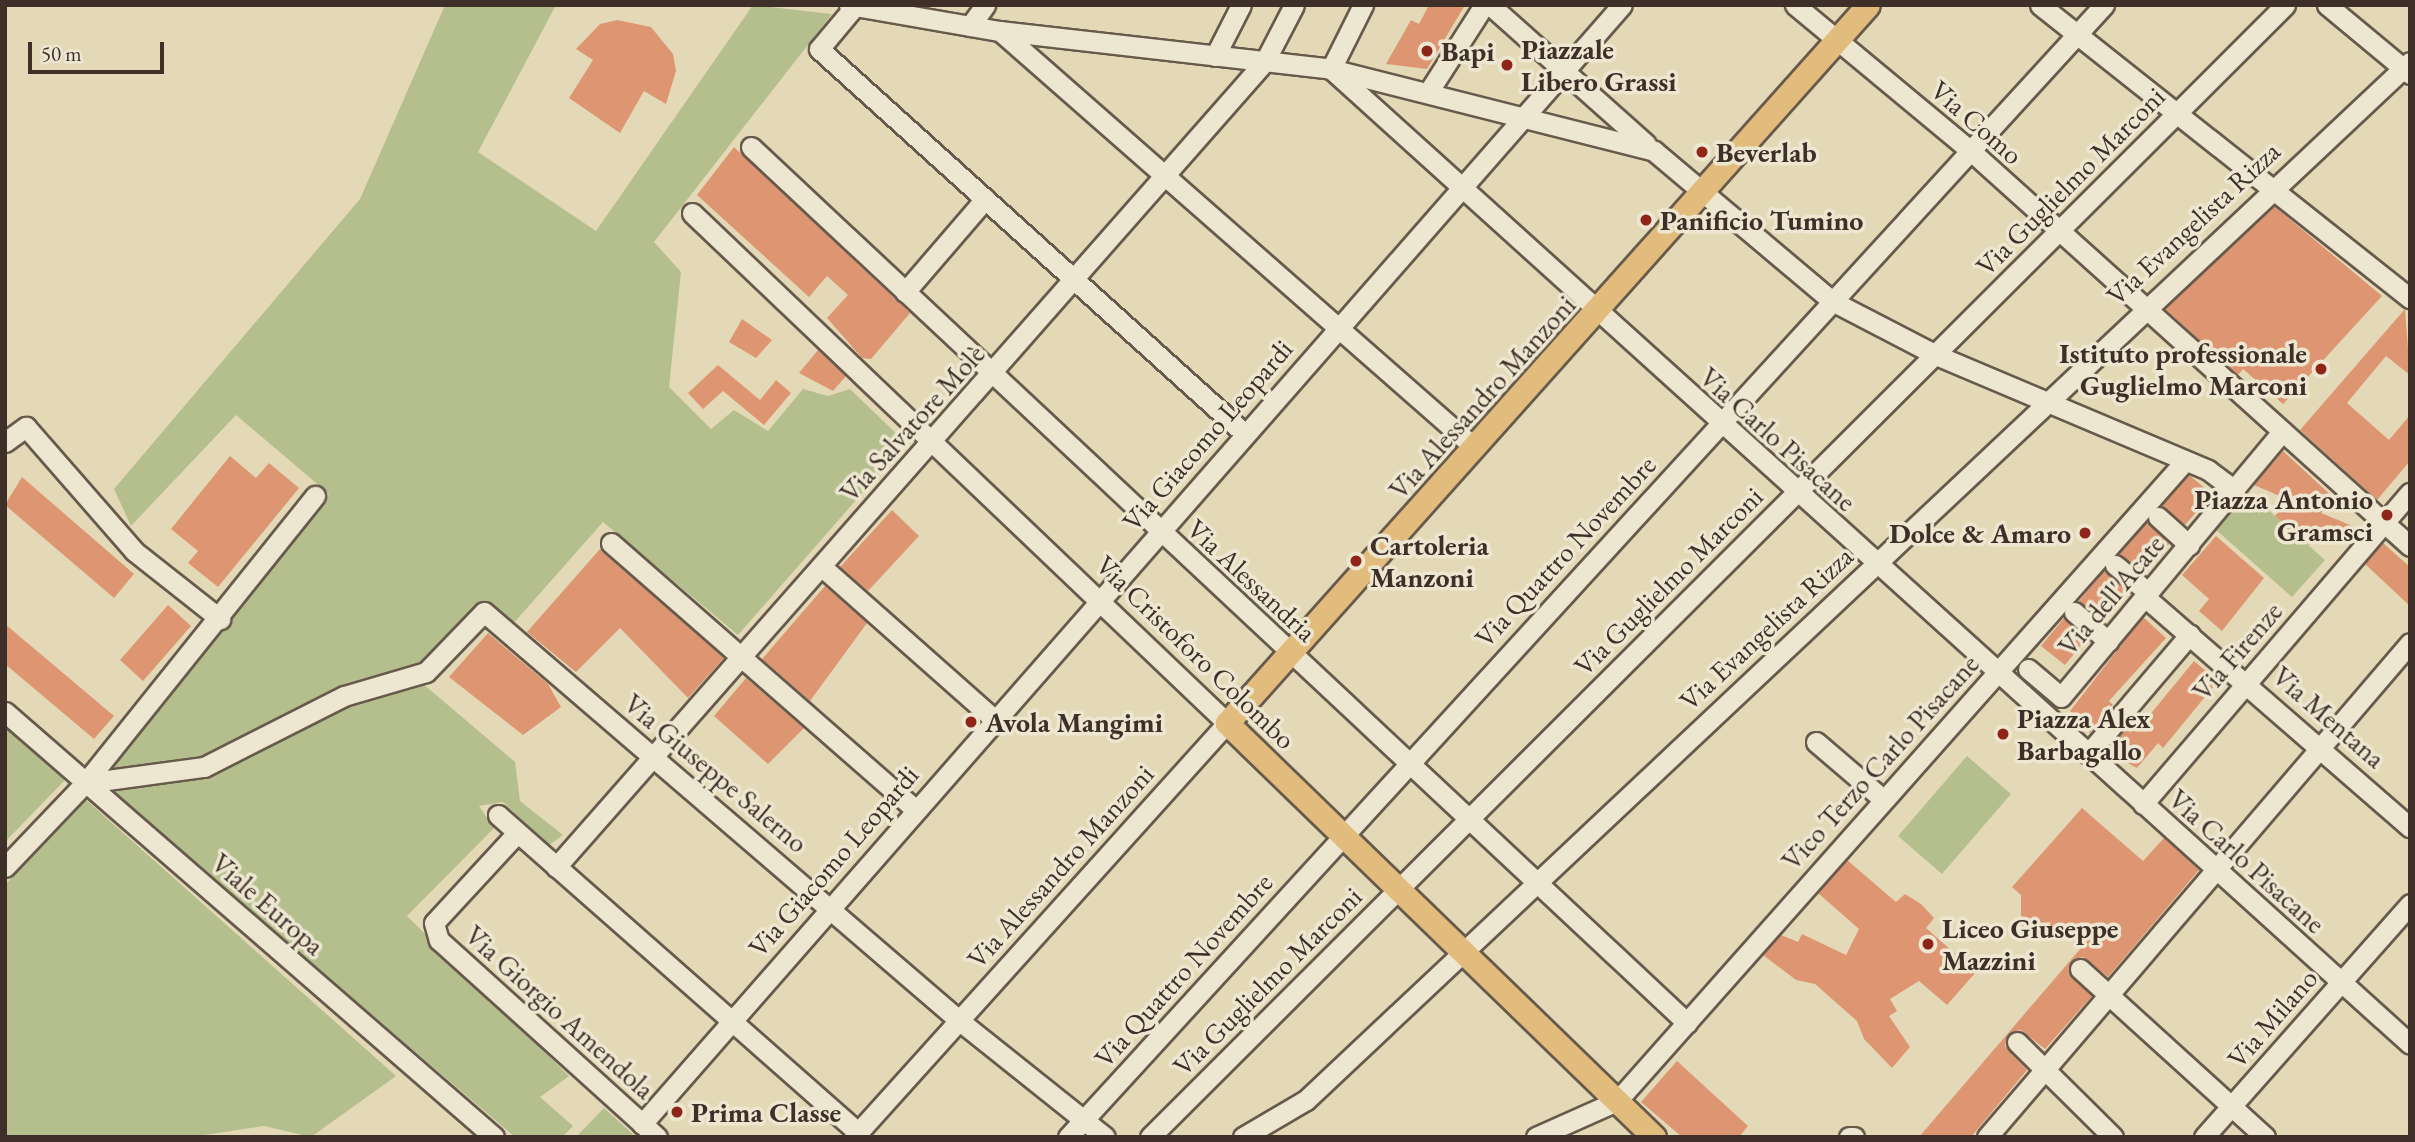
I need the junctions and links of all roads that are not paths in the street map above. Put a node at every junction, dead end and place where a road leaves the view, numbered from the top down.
1 (985, 5) edge
2 (1241, 5) edge
3 (1294, 5) edge
4 (1363, 5) edge
5 (1484, 5) edge
6 (1490, 5) edge
7 (1622, 5) edge
8 (1795, 5) edge
9 (1868, 5) edge
10 (2040, 5) edge
11 (2104, 5) edge
12 (2285, 5) edge
13 (2327, 5) edge
14 (860, 6) edge
15 (971, 26) junction
16 (1000, 31) junction
17 (2077, 34) junction
18 (1836, 41) junction
19 (1215, 55) junction
20 (1265, 61) junction
21 (2407, 68) edge
22 (1331, 69) junction
23 (1564, 71) junction
24 (1429, 92) junction
25 (2178, 113) junction
26 (1524, 117) junction
27 (751, 147) dead end
28 (1654, 151) junction
29 (1972, 152) junction
30 (1167, 176) junction
31 (2273, 187) junction
32 (1457, 189) junction
33 (1706, 194) junction
34 (985, 199) junction
35 (692, 213) dead end
36 (2058, 233) junction
37 (1075, 279) junction
38 (905, 292) junction
39 (2408, 295) edge
40 (1832, 300) junction
41 (2141, 309) junction
42 (1597, 314) junction
43 (1337, 327) junction
44 (1936, 355) junction
45 (993, 375) junction
46 (2043, 402) junction
47 (1719, 424) junction
48 (2283, 432) junction
49 (1244, 433) junction
50 (935, 440) junction
51 (5, 442) edge
52 (1475, 448) junction
53 (2185, 460) junction
54 (2235, 490) junction
55 (1796, 493) junction
56 (2410, 493) edge
57 (315, 496) dead end
58 (2158, 517) dead end
59 (2379, 529) junction
60 (1161, 533) junction
61 (611, 543) dead end
62 (2189, 545) junction
63 (2410, 546) edge
64 (1876, 564) junction
65 (2115, 565) dead end
66 (821, 566) junction
67 (2148, 595) junction
68 (1100, 599) junction
69 (2074, 612) dead end
70 (220, 618) junction
71 (2190, 634) junction
72 (2108, 642) junction
73 (2410, 643) edge
74 (1289, 653) junction
75 (741, 657) junction
76 (2028, 669) dead end
77 (1997, 673) junction
78 (2247, 682) junction
79 (5, 712) edge
80 (995, 719) junction
81 (1227, 723) junction
82 (1815, 742) dead end
83 (2322, 746) junction
84 (2088, 754) junction
85 (653, 757) junction
86 (1407, 764) junction
87 (85, 783) junction
88 (1884, 800) junction
89 (2143, 804) junction
90 (915, 809) junction
91 (498, 815) dead end
92 (1467, 820) junction
93 (2410, 827) edge
94 (517, 833) junction
95 (1341, 837) junction
96 (5, 867) edge
97 (556, 867) junction
98 (2216, 869) junction
99 (1535, 884) junction
100 (1398, 890) junction
101 (2410, 904) edge
102 (830, 907) junction
103 (1463, 953) junction
104 (2080, 969) dead end
105 (2340, 984) junction
106 (2107, 994) junction
107 (732, 1020) junction
108 (961, 1022) junction
109 (1687, 1023) junction
110 (2017, 1041) dead end
111 (2410, 1044) edge
112 (2045, 1068) junction
113 (1617, 1101) junction
114 (2231, 1106) junction
115 (1082, 1122) junction
116 (650, 1130) edge
117 (856, 1135) edge
118 (494, 1137) edge
119 (1068, 1137) edge
120 (1105, 1137) edge
121 (1150, 1137) edge
122 (1243, 1137) edge
123 (1536, 1137) edge
124 (1654, 1137) edge
125 (1987, 1137) edge
126 (2113, 1137) edge
127 (2204, 1137) edge
128 (2265, 1137) edge

1 - 15 street
2 - 19 street
3 - 20 street, Via Salvatore Molè
4 - 22 street
5 - 24 street
6 - 23 street
7 - 23 street, Via Giacomo Leopardi
8 - 18 street, Via Como
9 - 18 main road, Via Alessandro Manzoni
10 - 17 street
11 - 17 street, Via Quattro Novembre
12 - 25 street, Via Guglielmo Marconi
13 - 21 street
14 - 15 street
14 - 34 street
15 - 16 street
16 - 19 street
16 - 30 street
17 - 25 street
17 - 29 street, Via Quattro Novembre
18 - 29 street, Via Como
18 - 33 main road, Via Alessandro Manzoni
19 - 20 street
20 - 22 street
20 - 30 street, Via Salvatore Molè
21 - 31 street, Via Evangelista Rizza
22 - 24 street
22 - 32 street, Via Carlo Pisacane
23 - 26 street, Via Giacomo Leopardi
23 - 28 street
24 - 26 street
25 - 31 street
25 - 36 street, Via Guglielmo Marconi
26 - 28 street
26 - 32 street, Via Giacomo Leopardi
27 - 38 street, Via Alessandria
28 - 33 street
29 - 36 street, Via Como
29 - 40 street, Via Quattro Novembre
30 - 37 street, Via Salvatore Molè
30 - 43 street
31 - 39 street
31 - 41 street, Via Evangelista Rizza
32 - 42 street, Via Carlo Pisacane
32 - 43 street, Via Giacomo Leopardi
33 - 40 street
33 - 42 main road, Via Alessandro Manzoni
34 - 37 street
34 - 38 street
35 - 50 street, Via Cristoforo Colombo
36 - 41 street, Via Como
36 - 44 street, Via Guglielmo Marconi
37 - 45 street, Via Salvatore Molè
37 - 49 street
38 - 45 street, Via Alessandria
40 - 44 street
40 - 47 street, Via Quattro Novembre
41 - 46 street, Via Evangelista Rizza
41 - 48 street, Via Como
42 - 47 street, Via Carlo Pisacane
42 - 52 main road, Via Alessandro Manzoni
43 - 49 street, Via Giacomo Leopardi
43 - 52 street
44 - 46 street
44 - 55 street, Via Guglielmo Marconi
45 - 50 street, Via Salvatore Molè
45 - 60 street, Via Alessandria
46 - 53 street
46 - 64 street, Via Evangelista Rizza
47 - 55 street, Via Carlo Pisacane
47 - 86 street, Via Quattro Novembre
48 - 54 street, Via dell'Acate
48 - 59 street, Via Como
49 - 60 street, Via Giacomo Leopardi
50 - 66 street, Via Salvatore Molè
50 - 68 street, Via Cristoforo Colombo
51 - 70 street
52 - 74 main road, Via Alessandro Manzoni
53 - 54 street
53 - 77 street, Vico Terzo Carlo Pisacane
54 - 62 street, Via dell'Acate
55 - 64 street, Via Carlo Pisacane
55 - 92 street, Via Guglielmo Marconi
56 - 59 street, Via Firenze
57 - 70 street
58 - 62 street
59 - 63 street, Via Como
59 - 78 street, Via Firenze
60 - 68 street, Via Giacomo Leopardi
60 - 74 street, Via Alessandria
61 - 75 street
62 - 67 street, Via dell'Acate
64 - 77 street, Via Carlo Pisacane
64 - 99 street, Via Evangelista Rizza
65 - 67 street, Via Mentana
66 - 75 street, Via Salvatore Molè
66 - 80 street
67 - 71 street, Via Mentana
67 - 72 street, Via dell'Acate
68 - 80 street, Via Giacomo Leopardi
68 - 81 street, Via Cristoforo Colombo
69 - 72 street
70 - 87 street
71 - 78 street, Via Mentana
71 - 84 street
72 - 76 street, Via dell'Acate
73 - 83 street
74 - 81 main road, Via Alessandro Manzoni
74 - 86 street, Via Alessandria
75 - 85 street, Via Salvatore Molè
75 - 90 street
77 - 84 street, Via Carlo Pisacane
77 - 88 street, Vico Terzo Carlo Pisacane
78 - 83 street, Via Mentana
78 - 89 street, Via Firenze
79 - 87 street, Viale Europa
80 - 90 street, Via Giacomo Leopardi
81 - 95 main road, Via Cristoforo Colombo
81 - 108 street, Via Alessandro Manzoni
82 - 88 street
83 - 93 street, Via Mentana
83 - 98 street
84 - 89 street, Via Carlo Pisacane
85 - 87 street, Via Giuseppe Salerno
85 - 97 street, Via Salvatore Molè
85 - 102 street, Via Giuseppe Salerno
86 - 92 street, Via Alessandria
86 - 95 street, Via Quattro Novembre
87 - 96 street
87 - 118 street, Viale Europa
88 - 109 street, Vico Terzo Carlo Pisacane
89 - 98 street, Via Carlo Pisacane
90 - 102 street, Via Giacomo Leopardi
91 - 94 street
92 - 99 street, Via Alessandria
92 - 100 street, Via Guglielmo Marconi
94 - 97 street
94 - 116 street, Via Giorgio Amendola
95 - 100 main road, Via Cristoforo Colombo
95 - 115 street, Via Quattro Novembre
97 - 107 street
98 - 105 street, Via Carlo Pisacane
98 - 106 street
99 - 103 street, Via Evangelista Rizza
99 - 109 street, Via Alessandria
100 - 103 main road, Via Cristoforo Colombo
100 - 121 street, Via Guglielmo Marconi
101 - 105 street, Via Milano
102 - 107 street, Via Giacomo Leopardi
102 - 108 street, Via Giuseppe Salerno
103 - 113 main road, Via Cristoforo Colombo
103 - 122 street, Via Evangelista Rizza
104 - 106 street
105 - 111 street, Via Carlo Pisacane
105 - 114 street, Via Milano
106 - 112 street
106 - 114 street
107 - 116 street, Via Giacomo Leopardi
107 - 117 street
108 - 115 street, Via Giuseppe Salerno
108 - 117 street, Via Alessandro Manzoni
109 - 113 street, Vico Terzo Carlo Pisacane
110 - 112 street
112 - 125 street
112 - 126 street
113 - 123 street
113 - 124 main road, Via Cristoforo Colombo
114 - 127 street, Via Milano
114 - 128 street
115 - 119 street, Via Quattro Novembre
115 - 120 street, Via Giuseppe Salerno

